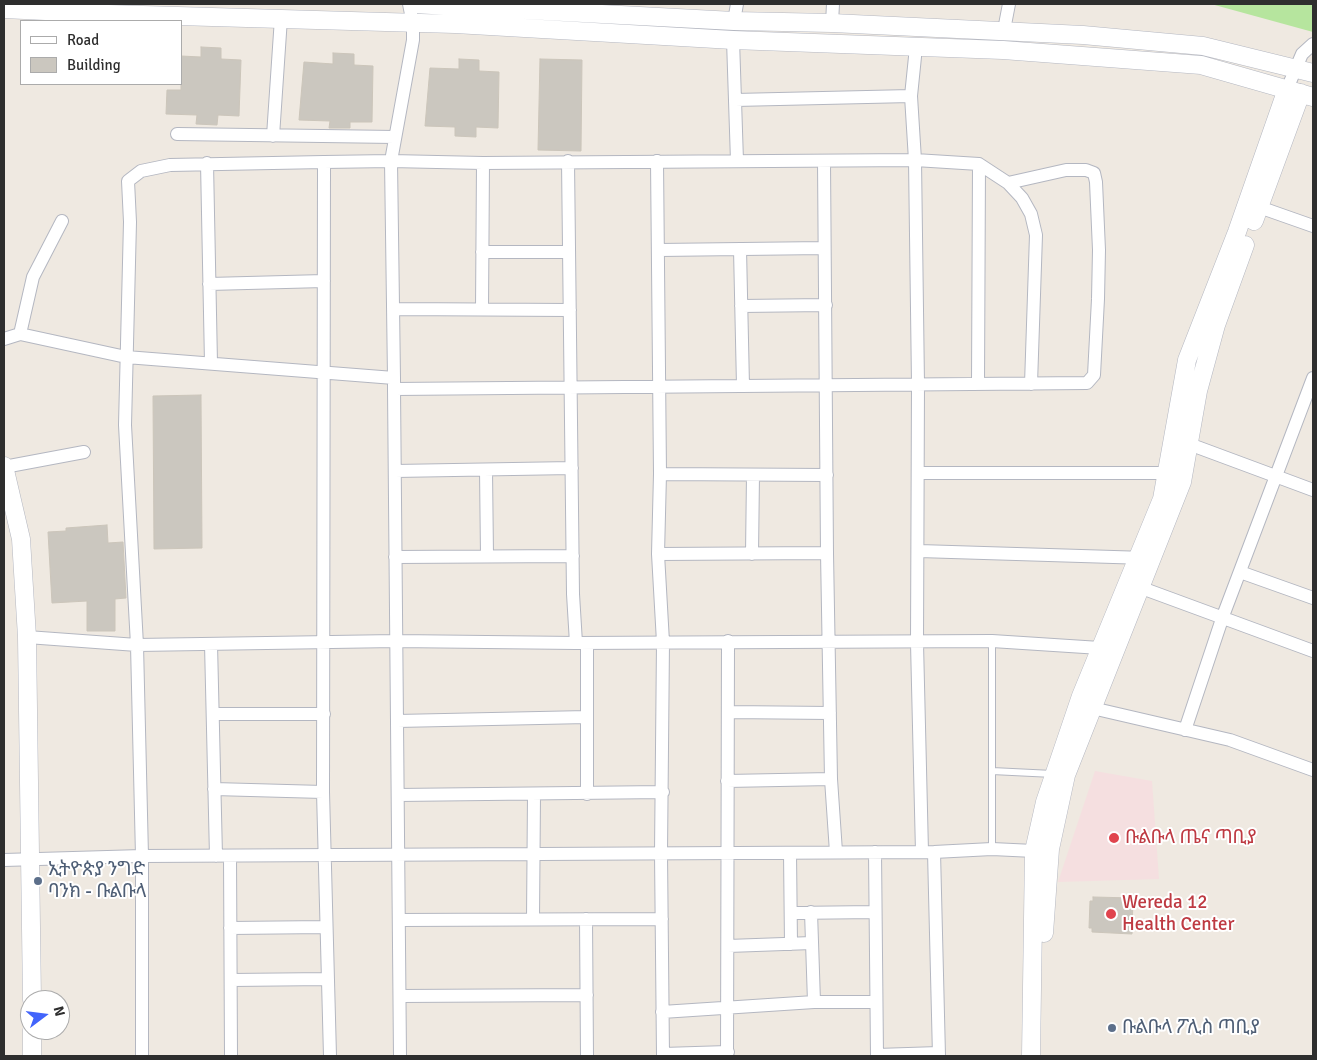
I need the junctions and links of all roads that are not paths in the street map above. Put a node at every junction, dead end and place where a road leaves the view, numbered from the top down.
1 (409, 4) edge
2 (413, 4) edge
3 (833, 4) edge
4 (1009, 4) edge
5 (529, 7) edge
6 (4, 9) edge
7 (659, 10) edge
8 (736, 12) edge
9 (281, 18) junction
10 (832, 23) junction
11 (413, 24) junction
12 (1004, 30) junction
13 (734, 40) junction
14 (1313, 44) edge
15 (916, 47) junction
16 (1305, 70) edge
17 (1300, 93) edge
18 (911, 96) junction
19 (735, 100) junction
20 (177, 134) dead end
21 (273, 136) junction
22 (395, 137) junction
23 (916, 160) junction
24 (391, 161) junction
25 (568, 161) junction
26 (657, 161) junction
27 (324, 162) junction
28 (737, 162) junction
29 (824, 162) junction
30 (207, 163) junction
31 (483, 163) junction
32 (980, 164) junction
33 (1008, 183) junction
34 (1259, 207) junction
35 (62, 221) dead end
36 (1313, 226) edge
37 (824, 248) junction
38 (740, 249) junction
39 (659, 250) junction
40 (482, 252) junction
41 (569, 252) junction
42 (324, 281) junction
43 (210, 284) junction
44 (826, 305) junction
45 (742, 306) junction
46 (393, 309) junction
47 (482, 309) junction
48 (570, 310) junction
49 (20, 334) junction
50 (4, 339) edge
51 (126, 358) junction
52 (211, 363) junction
53 (324, 373) junction
54 (1313, 378) edge
55 (394, 384) junction
56 (918, 384) junction
57 (978, 384) junction
58 (1032, 384) junction
59 (826, 385) junction
60 (743, 386) junction
61 (659, 387) junction
62 (570, 388) junction
63 (1189, 444) junction
64 (84, 452) dead end
65 (4, 466) edge
66 (572, 468) junction
67 (486, 470) junction
68 (395, 471) junction
69 (918, 473) junction
70 (1166, 473) junction
71 (660, 474) junction
72 (753, 475) junction
73 (827, 475) junction
74 (1276, 476) junction
75 (1313, 490) edge
76 (919, 551) junction
77 (827, 553) junction
78 (658, 554) junction
79 (752, 554) junction
80 (487, 556) junction
81 (573, 556) junction
82 (396, 557) junction
83 (1144, 558) junction
84 (1240, 572) junction
85 (1139, 587) junction
86 (1313, 598) edge
87 (1223, 616) junction
88 (26, 637) junction
89 (396, 641) junction
90 (728, 641) junction
91 (992, 641) junction
92 (663, 642) junction
93 (830, 642) junction
94 (581, 643) junction
95 (917, 643) junction
96 (211, 644) junction
97 (324, 644) junction
98 (137, 645) junction
99 (1100, 648) junction
100 (1313, 652) edge
101 (1092, 708) junction
102 (728, 712) junction
103 (830, 713) junction
104 (213, 714) junction
105 (324, 714) junction
106 (587, 718) junction
107 (397, 721) junction
108 (1185, 730) junction
109 (1313, 770) edge
110 (992, 771) junction
111 (1054, 774) junction
112 (831, 778) junction
113 (728, 781) junction
114 (214, 789) junction
115 (323, 792) junction
116 (663, 792) junction
117 (534, 794) junction
118 (587, 794) junction
119 (398, 795) junction
120 (992, 849) junction
121 (1034, 851) junction
122 (836, 852) junction
123 (875, 852) junction
124 (928, 852) junction
125 (661, 853) junction
126 (727, 853) junction
127 (790, 853) junction
128 (532, 854) junction
129 (326, 855) junction
130 (398, 855) junction
131 (142, 856) junction
132 (216, 856) junction
133 (230, 856) junction
134 (4, 860) edge
135 (30, 860) junction
136 (790, 912) junction
137 (811, 912) junction
138 (876, 912) junction
139 (533, 919) junction
140 (586, 919) junction
141 (662, 919) junction
142 (399, 920) junction
143 (326, 927) junction
144 (230, 928) junction
145 (812, 943) junction
146 (791, 944) junction
147 (728, 946) junction
148 (328, 979) junction
149 (231, 980) junction
150 (32, 990) edge
151 (587, 995) junction
152 (400, 996) junction
153 (814, 1002) junction
154 (876, 1002) junction
155 (729, 1006) junction
156 (662, 1012) junction
157 (32, 1040) edge
158 (728, 1054) edge
159 (939, 1054) edge
160 (663, 1055) edge
161 (32, 1056) edge
162 (142, 1056) edge
163 (230, 1056) edge
164 (330, 1056) edge
165 (400, 1056) edge
166 (587, 1056) edge
167 (877, 1056) edge
168 (1031, 1056) edge
169 (1043, 1056) edge

1 - 11 street
2 - 5 main road
3 - 10 street
4 - 12 street
5 - 7 main road
6 - 9 main road
7 - 8 main road
8 - 10 main road
9 - 11 main road
9 - 21 street
10 - 12 main road
11 - 13 main road
11 - 22 street
12 - 16 main road
13 - 15 main road
13 - 19 street
14 - 16 street
15 - 17 main road
15 - 18 street
16 - 17 street
17 - 34 main road
17 - 70 main road
18 - 19 street
18 - 23 street
19 - 28 street
20 - 21 street
21 - 22 street
22 - 24 street
23 - 29 street
23 - 32 street
23 - 56 street
24 - 27 street
24 - 31 street
24 - 46 street
25 - 26 street
25 - 31 street
25 - 41 street
26 - 28 street
26 - 39 street
27 - 30 street
27 - 42 street
28 - 29 street
29 - 37 street
30 - 43 street
30 - 51 street
31 - 40 street
32 - 33 street
32 - 57 street
33 - 58 street
33 - 58 street
34 - 36 street
34 - 63 main road
35 - 49 street
37 - 38 street
37 - 44 street
38 - 39 street
38 - 45 street
39 - 61 street
40 - 41 street
40 - 47 street
41 - 48 street
42 - 43 street
42 - 53 street
43 - 52 street
44 - 45 street
44 - 59 street
45 - 60 street
46 - 47 street
46 - 55 street
47 - 48 street
48 - 62 street
49 - 50 street
49 - 51 street
51 - 52 street
51 - 98 street
52 - 53 street
53 - 55 street
53 - 97 street
54 - 74 street
55 - 62 street
55 - 68 street
56 - 57 street
56 - 59 street
56 - 69 street
57 - 58 street
59 - 60 street
59 - 73 street
60 - 61 street
61 - 62 street
61 - 71 street
62 - 66 street
63 - 74 street
63 - 83 main road
64 - 65 street
65 - 88 main road
66 - 67 street
66 - 81 street
67 - 68 street
67 - 80 street
68 - 82 street
69 - 70 street
69 - 76 street
70 - 83 main road
71 - 72 street
71 - 78 street
72 - 73 street
72 - 79 street
73 - 77 street
74 - 75 street
74 - 84 street
76 - 83 street
76 - 95 street
77 - 79 street
77 - 93 street
78 - 79 street
78 - 92 street
80 - 81 street
80 - 82 street
81 - 94 street
82 - 89 street
83 - 85 main road
83 - 99 main road
84 - 86 street
84 - 87 street
85 - 87 street
85 - 101 main road
87 - 100 street
87 - 108 street
88 - 98 street
88 - 135 main road
89 - 94 street
89 - 97 street
89 - 107 street
90 - 92 street
90 - 93 street
90 - 102 street
91 - 95 street
91 - 99 street
91 - 110 lane
92 - 94 street
92 - 116 street
93 - 95 street
93 - 103 street
94 - 106 street
95 - 124 street
96 - 97 street
96 - 98 street
96 - 104 street
97 - 105 street
98 - 131 street
99 - 111 main road
101 - 108 street
101 - 169 main road
102 - 103 street
102 - 113 street
103 - 112 street
104 - 105 street
104 - 114 street
105 - 115 street
106 - 107 street
106 - 118 street
107 - 119 street
108 - 109 street
110 - 111 lane
110 - 120 lane
111 - 121 main road
112 - 113 street
112 - 122 street
113 - 126 street
114 - 115 street
114 - 132 street
115 - 129 street
116 - 118 street
116 - 125 street
117 - 118 street
117 - 119 street
117 - 128 street
119 - 130 street
120 - 121 street
120 - 124 street
121 - 168 main road
122 - 123 street
122 - 127 street
123 - 124 street
123 - 138 street
124 - 159 street
125 - 126 street
125 - 128 street
125 - 141 street
126 - 127 street
126 - 147 street
127 - 136 street
128 - 130 street
128 - 139 street
129 - 130 street
129 - 133 street
129 - 143 street
130 - 142 street
131 - 132 street
131 - 135 street
131 - 162 street
132 - 133 street
133 - 144 street
134 - 135 street
135 - 150 main road
136 - 137 street
136 - 146 street
137 - 138 street
137 - 145 street
138 - 154 street
139 - 140 street
139 - 142 street
140 - 141 street
140 - 151 street
141 - 156 street
142 - 152 street
143 - 144 street
143 - 148 street
144 - 149 street
145 - 146 street
145 - 153 street
146 - 147 street
147 - 155 street
148 - 149 street
148 - 164 street
149 - 163 street
151 - 152 street
151 - 166 street
152 - 165 street
153 - 154 street
153 - 155 street
154 - 167 street
155 - 156 street
155 - 158 street
156 - 160 street
157 - 161 main road
158 - 160 street
159 - 167 street

